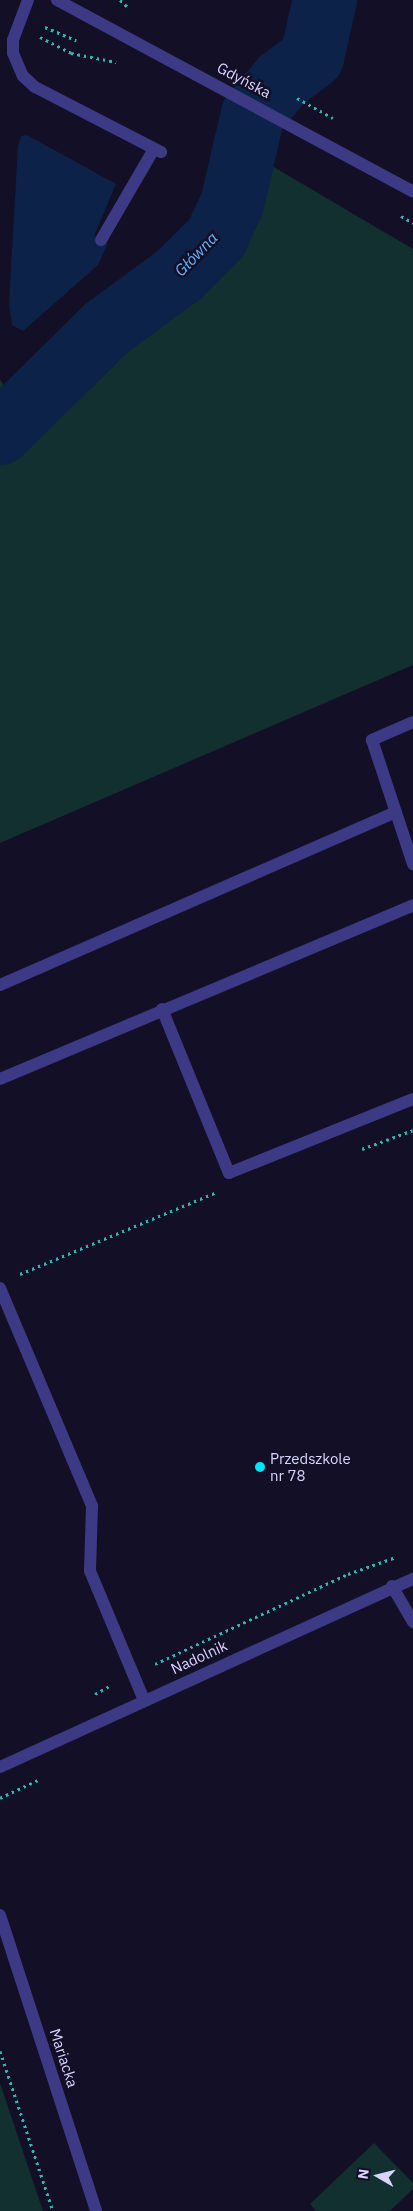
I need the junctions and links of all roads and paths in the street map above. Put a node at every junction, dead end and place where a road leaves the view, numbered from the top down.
1 (28, 0) edge
2 (57, 0) edge
3 (17, 25) junction
4 (121, 63) dead end
5 (413, 192) edge
6 (101, 240) dead end
7 (413, 722) edge
8 (396, 812) junction
9 (413, 864) edge
10 (413, 904) edge
11 (0, 985) edge
12 (162, 1009) junction
13 (0, 1080) edge
14 (413, 1099) edge
15 (229, 1173) junction
16 (18, 1274) dead end
17 (0, 1288) edge
18 (404, 1554) dead end
19 (413, 1579) edge
20 (392, 1586) junction
21 (413, 1622) edge
22 (134, 1674) junction
23 (91, 1696) dead end
24 (144, 1700) junction
25 (0, 1767) edge
26 (0, 1915) edge
27 (0, 2050) edge
28 (53, 2211) edge
29 (96, 2211) edge

1 - 3 street
2 - 5 street, Gdyńska
3 - 4 path
3 - 6 street
7 - 8 street
8 - 9 street
8 - 11 street
10 - 12 street
12 - 13 street
12 - 15 street
14 - 15 street
15 - 16 path
17 - 22 street
18 - 22 path
19 - 20 street, Nadolnik
20 - 21 street
20 - 24 street, Nadolnik
22 - 23 path
22 - 24 street
24 - 25 street, Nadolnik
26 - 29 street, Mariacka
27 - 28 path

